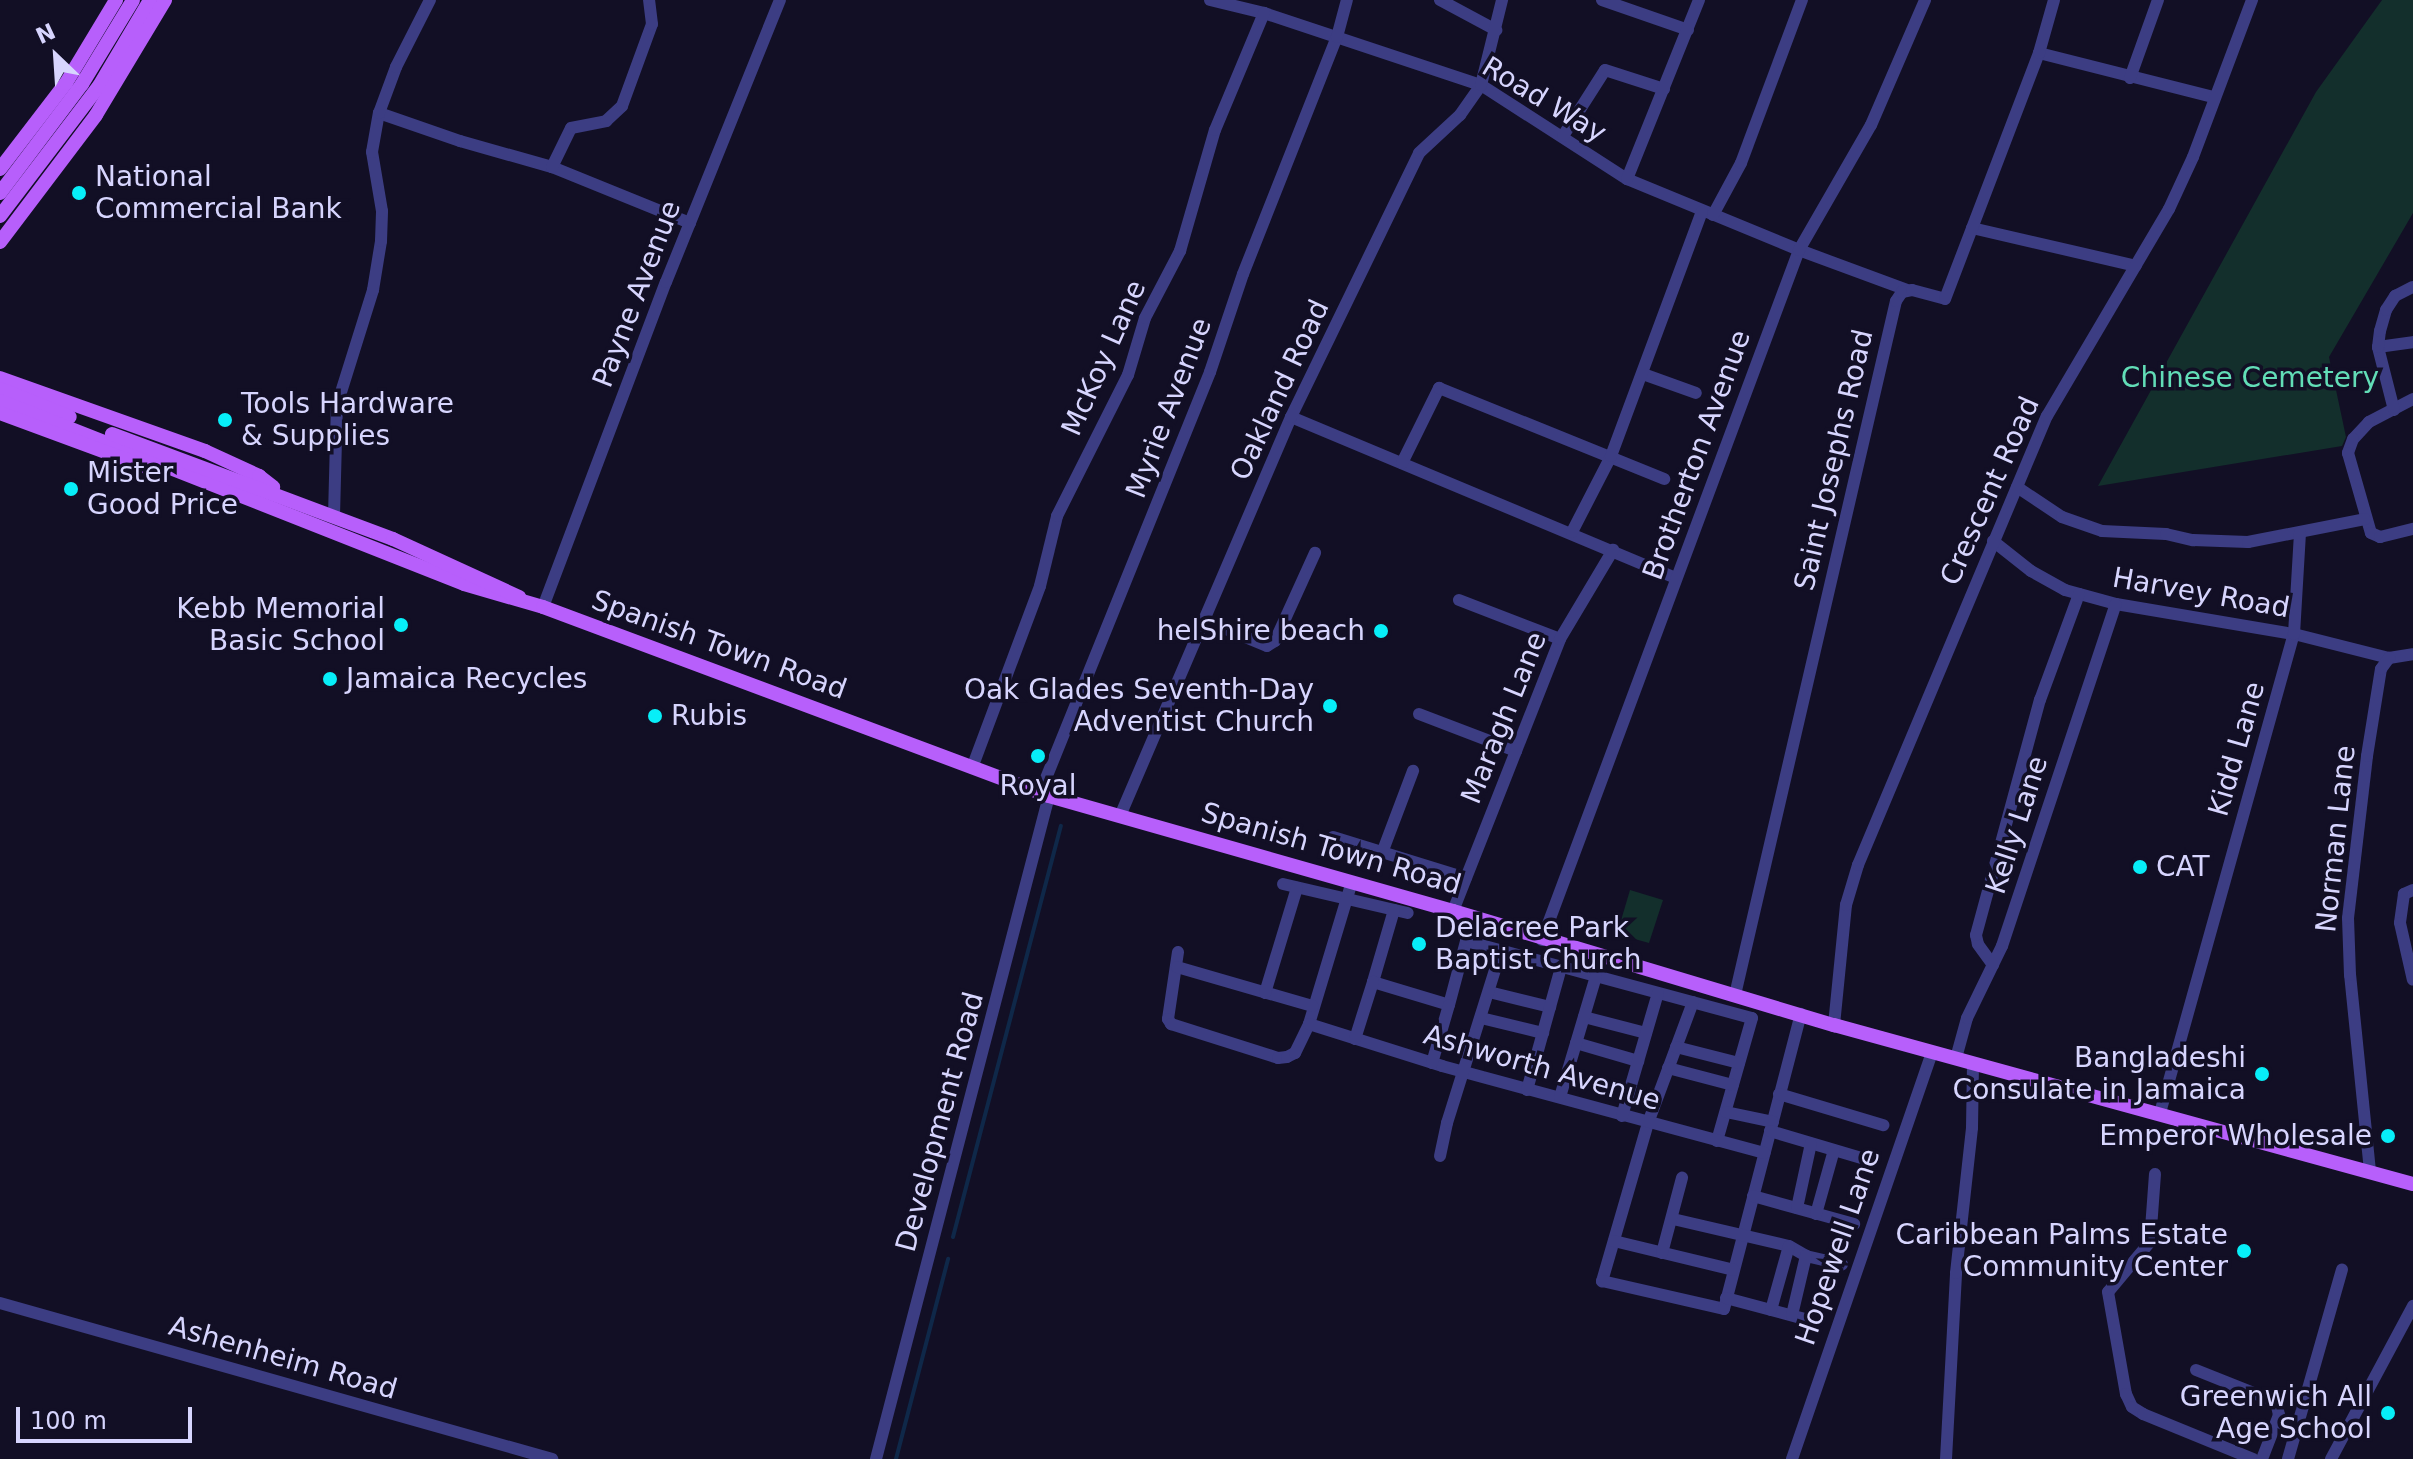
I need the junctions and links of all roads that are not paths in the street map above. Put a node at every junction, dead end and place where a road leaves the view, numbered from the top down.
1 (116, 0) edge
2 (133, 0) edge
3 (150, 0) edge
4 (165, 0) edge
5 (430, 0) edge
6 (649, 0) edge
7 (780, 0) edge
8 (1210, 0) edge
9 (1347, 0) edge
10 (1440, 0) edge
11 (1502, 0) edge
12 (1602, 0) edge
13 (1699, 0) edge
14 (1802, 0) edge
15 (1925, 0) edge
16 (2054, 0) edge
17 (2158, 0) edge
18 (2252, 0) edge
19 (1264, 13) junction
20 (1496, 30) junction
21 (1688, 30) junction
22 (1337, 37) junction
23 (2039, 53) junction
24 (2130, 78) junction
25 (1481, 85) junction
26 (1664, 89) junction
27 (2213, 97) junction
28 (379, 113) junction
29 (1563, 136) junction
30 (552, 167) junction
31 (0, 169) edge
32 (1627, 179) junction
33 (7, 192) edge
34 (1707, 213) junction
35 (0, 216) edge
36 (690, 223) junction
37 (1972, 228) junction
38 (0, 242) edge
39 (1799, 250) junction
40 (2136, 266) junction
41 (2413, 287) edge
42 (1907, 290) junction
43 (2413, 342) edge
44 (2378, 347) junction
45 (1643, 374) junction
46 (0, 378) edge
47 (0, 389) edge
48 (1696, 393) dead end
49 (2413, 399) edge
50 (0, 401) edge
51 (2394, 410) junction
52 (0, 413) edge
53 (1291, 417) junction
54 (96, 432) junction
55 (1611, 456) junction
56 (1402, 463) junction
57 (1664, 479) dead end
58 (2017, 487) junction
59 (282, 495) junction
60 (251, 499) junction
61 (334, 516) junction
62 (2365, 519) junction
63 (2413, 529) edge
64 (1572, 532) junction
65 (2300, 532) junction
66 (1993, 541) junction
67 (1613, 550) junction
68 (1315, 553) dead end
69 (1676, 578) junction
70 (2079, 594) junction
71 (1459, 600) dead end
72 (526, 601) junction
73 (2116, 604) junction
74 (543, 607) junction
75 (1204, 620) junction
76 (2294, 634) junction
77 (1560, 639) junction
78 (2413, 654) edge
79 (2389, 658) junction
80 (1419, 714) dead end
81 (1516, 751) junction
82 (972, 768) junction
83 (1413, 771) dead end
84 (1045, 794) junction
85 (1120, 816) junction
86 (1333, 837) dead end
87 (1382, 853) junction
88 (1466, 878) junction
89 (1352, 882) junction
90 (1283, 884) dead end
91 (1297, 888) junction
92 (2413, 890) edge
93 (1347, 899) junction
94 (1394, 910) junction
95 (1453, 911) junction
96 (1408, 913) dead end
97 (1542, 940) junction
98 (1501, 951) junction
99 (1178, 952) dead end
100 (1993, 965) junction
101 (1177, 967) junction
102 (1561, 967) junction
103 (1596, 976) junction
104 (2413, 980) edge
105 (1373, 982) junction
106 (1489, 992) junction
107 (1265, 993) junction
108 (1658, 993) junction
109 (1735, 995) junction
110 (1693, 1002) junction
111 (1449, 1005) junction
112 (1312, 1006) junction
113 (1550, 1007) junction
114 (1801, 1014) junction
115 (1584, 1017) junction
116 (1481, 1018) junction
117 (1309, 1024) junction
118 (1834, 1025) junction
119 (1543, 1033) junction
120 (1646, 1033) junction
121 (1355, 1039) junction
122 (1576, 1043) junction
123 (1676, 1047) junction
124 (1932, 1052) junction
125 (1956, 1058) junction
126 (1638, 1061) junction
127 (1432, 1063) junction
128 (1739, 1063) junction
129 (1973, 1063) junction
130 (1668, 1068) junction
131 (1465, 1072) junction
132 (1733, 1085) junction
133 (1527, 1090) junction
134 (1779, 1094) junction
135 (1560, 1097) junction
136 (1726, 1112) junction
137 (2160, 1113) junction
138 (1622, 1116) junction
139 (1648, 1123) junction
140 (1883, 1125) dead end
141 (1772, 1126) junction
142 (1717, 1141) junction
143 (1811, 1143) junction
144 (1834, 1150) junction
145 (1764, 1153) junction
146 (1440, 1156) dead end
147 (1871, 1161) dead end
148 (2370, 1171) junction
149 (2155, 1174) dead end
150 (1682, 1178) dead end
151 (2413, 1184) edge
152 (1753, 1196) junction
153 (1797, 1208) junction
154 (1816, 1214) junction
155 (1673, 1219) junction
156 (1854, 1224) dead end
157 (1743, 1234) junction
158 (1614, 1241) junction
159 (1789, 1246) junction
160 (1662, 1253) junction
161 (1806, 1256) junction
162 (1842, 1264) dead end
163 (1734, 1270) junction
164 (2342, 1270) dead end
165 (0, 1303) edge
166 (1725, 1303) junction
167 (2413, 1306) edge
168 (1771, 1310) junction
169 (1792, 1315) junction
170 (1805, 1319) dead end
171 (2196, 1370) dead end
172 (552, 1459) edge
173 (876, 1459) edge
174 (1792, 1459) edge
175 (1946, 1459) edge
176 (2253, 1459) edge
177 (2262, 1459) edge
178 (2288, 1459) edge
179 (2331, 1459) edge

1 - 31 main road
2 - 33 main road
3 - 33 main road
4 - 38 main road
5 - 28 street
6 - 30 street
7 - 36 street, Payne Avenue
8 - 19 street, Road Way
9 - 22 street, Myrie Avenue
10 - 20 street
11 - 20 street, Oakland Road
12 - 21 street
13 - 21 street
14 - 34 street
15 - 39 street, Brotherton Avenue
16 - 23 street
17 - 24 street
18 - 27 street, Crescent Road
19 - 22 street, Road Way
19 - 82 street, McKoy Lane
20 - 25 street, Oakland Road
21 - 26 street
22 - 25 street, Road Way
22 - 84 street, Myrie Avenue
23 - 24 street
23 - 37 street
24 - 27 street
25 - 29 street, Road Way
25 - 53 street, Oakland Road
26 - 29 street
26 - 32 street
27 - 40 street, Crescent Road
28 - 30 street
28 - 61 street
29 - 32 street, Road Way
30 - 36 street
32 - 34 street, Road Way
33 - 35 main road
34 - 39 street, Road Way
34 - 45 street
36 - 74 street, Payne Avenue
37 - 40 street
37 - 42 street
39 - 42 street, Road Way
39 - 69 street, Brotherton Avenue
40 - 58 street, Crescent Road
41 - 44 street
42 - 109 street, Saint Josephs Road
43 - 44 street
44 - 51 street
45 - 48 street
45 - 55 street
46 - 59 main road, Spanish Town Road
47 - 54 main road, Spanish Town Road
49 - 51 street
50 - 54 main road, Spanish Town Road
51 - 62 street
52 - 60 main road, Spanish Town Road
53 - 56 street
53 - 75 street, Oakland Road
54 - 59 main road, Spanish Town Road
54 - 60 main road, Spanish Town Road
55 - 56 street
55 - 57 street
55 - 64 street
56 - 64 street
58 - 65 street
58 - 66 street, Crescent Road
59 - 61 main road, Spanish Town Road
60 - 72 main road, Spanish Town Road
61 - 72 main road, Spanish Town Road
62 - 63 street
62 - 65 street
64 - 67 street
65 - 76 street, Kidd Lane
66 - 70 street, Harvey Road
66 - 118 street, Crescent Road
67 - 69 street
67 - 77 street, Maragh Lane
68 - 75 street
69 - 97 street, Brotherton Avenue
70 - 73 street, Harvey Road
70 - 100 street
71 - 77 street
72 - 74 main road, Spanish Town Road
73 - 76 street, Harvey Road
73 - 100 street, Kelly Lane
74 - 82 main road, Spanish Town Road
75 - 85 street, Oakland Road
76 - 79 street, Harvey Road
76 - 137 street, Kidd Lane
77 - 81 street, Maragh Lane
78 - 79 street, Harvey Road
79 - 148 street, Norman Lane
80 - 81 street
81 - 88 street, Maragh Lane
82 - 84 main road, Spanish Town Road
83 - 87 street
84 - 85 main road, Spanish Town Road
84 - 173 street, Development Road
85 - 89 main road, Spanish Town Road
86 - 87 street
87 - 88 street
88 - 95 street, Maragh Lane
89 - 93 street
89 - 95 main road, Spanish Town Road
90 - 91 street
91 - 93 street
91 - 107 street
92 - 104 street
93 - 94 street
93 - 112 street
94 - 96 street
94 - 105 street
95 - 97 main road, Spanish Town Road
97 - 109 main road, Spanish Town Road
98 - 102 street
98 - 106 street
98 - 111 street
99 - 101 street
100 - 125 street, Kelly Lane
101 - 107 street
101 - 117 street
102 - 103 street
102 - 113 street
103 - 108 street
103 - 115 street
105 - 111 street
105 - 121 street
106 - 113 street
106 - 116 street
107 - 112 street
108 - 110 street
108 - 120 street
109 - 114 main road, Spanish Town Road
110 - 123 street
110 - 128 street
111 - 127 street
112 - 117 street
113 - 119 street
114 - 118 main road, Spanish Town Road
114 - 134 street
115 - 120 street
115 - 122 street
116 - 119 street
116 - 131 street
117 - 121 street, Ashworth Avenue
118 - 124 main road, Spanish Town Road
119 - 133 street
120 - 126 street
121 - 127 street, Ashworth Avenue
122 - 126 street
122 - 135 street
123 - 128 street
123 - 130 street
124 - 125 main road, Spanish Town Road
124 - 174 street, Hopewell Lane
125 - 129 main road, Spanish Town Road
126 - 138 street
127 - 131 street, Ashworth Avenue
128 - 132 street
129 - 137 main road, Spanish Town Road
129 - 175 street
130 - 132 street
130 - 139 street
131 - 133 street, Ashworth Avenue
131 - 146 street
132 - 136 street
133 - 135 street, Ashworth Avenue
134 - 140 street
134 - 141 street
135 - 138 street, Ashworth Avenue
136 - 141 street
136 - 142 street
137 - 148 main road, Spanish Town Road
138 - 139 street, Ashworth Avenue
139 - 142 street, Ashworth Avenue
139 - 158 street
141 - 143 street
141 - 145 street
142 - 145 street, Ashworth Avenue
143 - 144 street
143 - 153 street
144 - 147 street
144 - 154 street
145 - 152 street
148 - 151 main road, Spanish Town Road
149 - 176 street
150 - 155 street
152 - 153 street
152 - 157 street
153 - 154 street
154 - 156 street
155 - 157 street
155 - 160 street
157 - 159 street
157 - 163 street
158 - 160 street
158 - 166 street
159 - 161 street
159 - 168 street
160 - 163 street
161 - 162 street
161 - 169 street
163 - 166 street
164 - 178 street
165 - 172 street, Ashenheim Road
166 - 168 street
167 - 179 street
168 - 169 street
169 - 170 street
171 - 177 street

